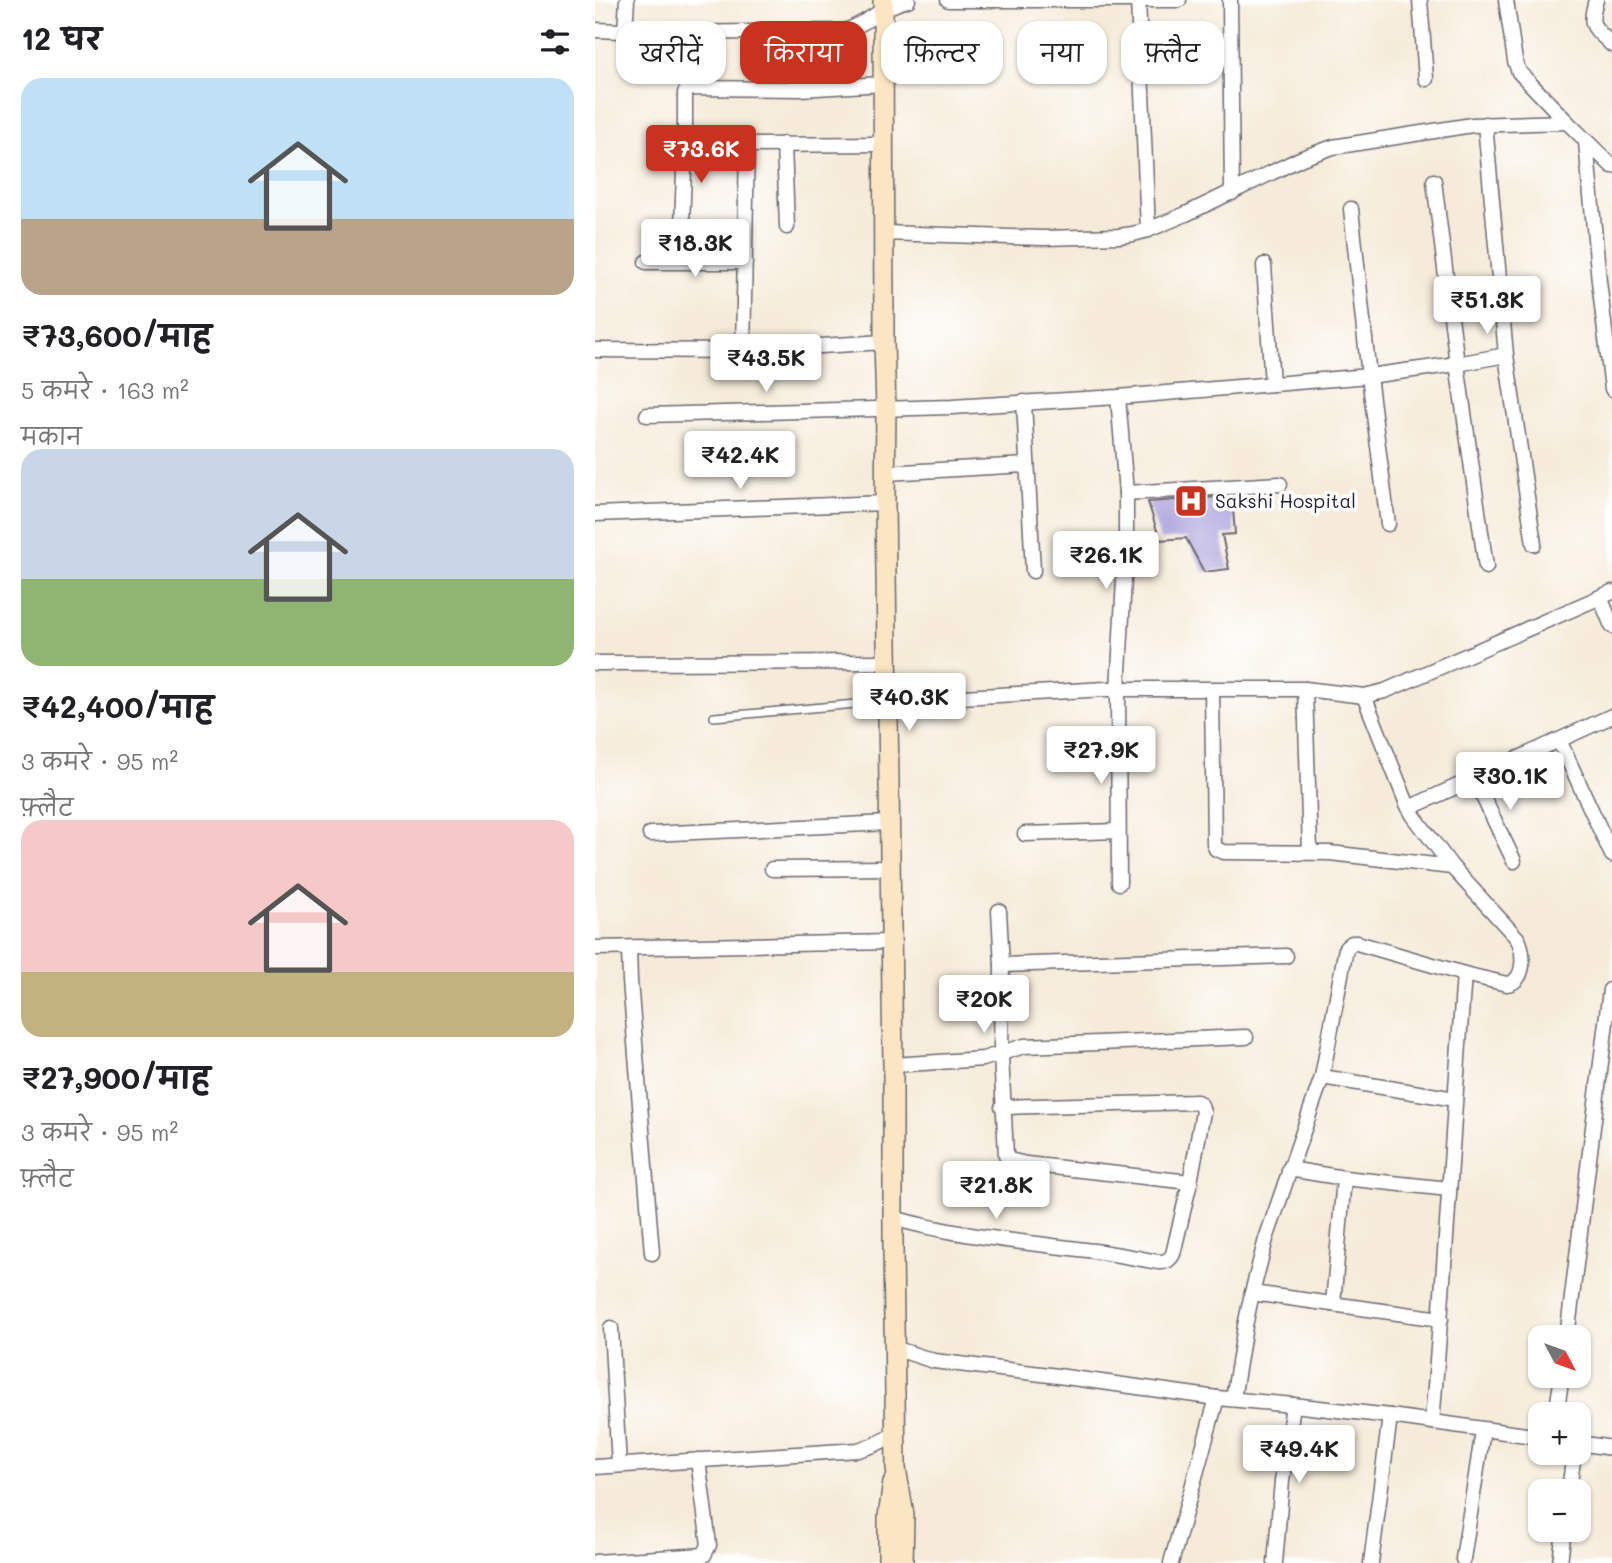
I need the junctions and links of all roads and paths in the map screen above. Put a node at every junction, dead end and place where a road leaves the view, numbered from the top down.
1 (627, 0) edge
2 (908, 0) edge
3 (948, 0) edge
4 (1179, 0) edge
5 (1230, 0) edge
6 (1420, 0) edge
7 (1506, 0) edge
8 (1596, 0) edge
9 (1138, 1) edge
10 (883, 4) edge
11 (626, 21) edge
12 (595, 30) edge
13 (616, 31) edge
14 (726, 32) edge
15 (1612, 45) edge
16 (1426, 79) dead end
17 (883, 84) joint
18 (1567, 122) junction
19 (1485, 124) junction
20 (685, 142) junction
21 (1586, 142) junction
22 (784, 144) junction
23 (884, 144) junction
24 (747, 145) junction
25 (1612, 166) edge
26 (1434, 181) dead end
27 (1232, 192) junction
28 (1351, 209) dead end
29 (787, 226) dead end
30 (682, 227) dead end
31 (1148, 230) junction
32 (884, 233) junction
33 (646, 262) dead end
34 (745, 262) junction
35 (1264, 265) dead end
36 (1605, 278) edge
37 (884, 342) junction
38 (595, 351) edge
39 (743, 351) junction
40 (1506, 355) junction
41 (1457, 364) junction
42 (1369, 376) junction
43 (1612, 382) edge
44 (1272, 384) junction
45 (1612, 389) edge
46 (1118, 397) junction
47 (1024, 402) junction
48 (886, 409) junction
49 (647, 415) dead end
50 (1027, 466) junction
51 (886, 473) junction
52 (1280, 484) dead end
53 (1126, 494) junction
54 (885, 503) junction
55 (595, 514) edge
56 (1388, 524) dead end
57 (1534, 544) dead end
58 (1486, 567) dead end
59 (1033, 571) dead end
60 (1606, 595) edge
61 (1612, 626) edge
62 (887, 662) junction
63 (595, 663) edge
64 (1305, 689) junction
65 (1118, 690) junction
66 (1212, 690) junction
67 (1364, 696) junction
68 (888, 701) junction
69 (1612, 716) edge
70 (714, 717) dead end
71 (1559, 740) junction
72 (1474, 778) junction
73 (1409, 808) junction
74 (889, 823) junction
75 (1118, 831) junction
76 (650, 834) dead end
77 (1025, 834) dead end
78 (1310, 852) junction
79 (1612, 855) edge
80 (1514, 861) dead end
81 (1452, 867) junction
82 (890, 868) junction
83 (772, 869) dead end
84 (1119, 883) dead end
85 (999, 911) dead end
86 (891, 942) junction
87 (595, 948) edge
88 (629, 948) junction
89 (1286, 956) dead end
90 (1002, 965) junction
91 (1464, 974) junction
92 (1611, 990) edge
93 (1245, 1037) dead end
94 (1001, 1054) junction
95 (893, 1065) junction
96 (1322, 1077) junction
97 (1454, 1099) junction
98 (1002, 1107) junction
99 (1289, 1169) junction
100 (1345, 1178) junction
101 (1190, 1182) junction
102 (1449, 1189) junction
103 (893, 1218) junction
104 (652, 1253) dead end
105 (1252, 1293) junction
106 (1333, 1304) junction
107 (1441, 1319) junction
108 (1569, 1325) edge
109 (611, 1328) dead end
110 (894, 1348) junction
111 (1217, 1398) junction
112 (1233, 1399) junction
113 (1293, 1405) junction
114 (1390, 1416) junction
115 (1432, 1422) junction
116 (1483, 1430) junction
117 (895, 1434) junction
118 (1528, 1436) edge
119 (1591, 1445) edge
120 (1612, 1448) edge
121 (698, 1460) junction
122 (619, 1465) junction
123 (595, 1467) edge
124 (896, 1468) junction
125 (1562, 1542) edge
126 (1463, 1559) dead end
127 (595, 1562) edge
128 (1560, 1562) edge
129 (888, 1563) edge
130 (903, 1563) edge
131 (1171, 1563) edge
132 (1275, 1563) edge
133 (1371, 1563) edge

1 - 11 street
2 - 10 street
3 - 9 street
4 - 9 street
5 - 27 street
6 - 16 street
7 - 18 street
8 - 15 street
9 - 31 street
10 - 14 street
12 - 13 street
17 - 20 street
17 - 23 main road
18 - 19 street
18 - 21 street
19 - 27 street
19 - 40 street
20 - 24 street
20 - 30 street
21 - 25 street
21 - 36 street
22 - 23 street
22 - 24 street
22 - 29 street
23 - 32 main road
24 - 34 street
26 - 41 street
27 - 31 street
28 - 42 street
31 - 32 street
32 - 37 main road
33 - 34 street
34 - 39 street
35 - 44 street
36 - 43 street
37 - 39 street
37 - 48 main road
38 - 39 street
40 - 41 street
40 - 57 street
41 - 42 street
41 - 58 street
42 - 44 street
42 - 56 street
43 - 45 street
44 - 46 street
46 - 47 street
46 - 53 street
47 - 48 street
47 - 50 street
48 - 49 street
48 - 51 main road
50 - 51 street
50 - 59 street
51 - 54 main road
52 - 53 street
53 - 65 street
54 - 55 street
54 - 62 main road
60 - 61 street
60 - 67 street
62 - 63 street
62 - 68 main road
64 - 66 street
64 - 67 street
64 - 78 street
65 - 66 street
65 - 68 street
65 - 75 street
66 - 78 street
67 - 73 street
68 - 70 lane
68 - 74 main road
69 - 71 street
71 - 72 street
71 - 79 street
72 - 73 street
72 - 80 street
73 - 81 street
74 - 76 street
74 - 82 main road
75 - 77 street
75 - 84 street
78 - 81 street
81 - 91 street
82 - 83 street
82 - 86 main road
85 - 90 street
86 - 88 street
86 - 95 main road
87 - 88 street
88 - 104 street
89 - 90 street
90 - 94 street
91 - 96 street
91 - 97 street
92 - 108 street
93 - 94 street
94 - 95 street
94 - 98 street
95 - 103 main road
96 - 97 street
96 - 99 street
97 - 102 street
98 - 101 street
98 - 101 street
99 - 100 street
99 - 105 street
100 - 102 street
100 - 106 street
101 - 103 street
102 - 107 street
103 - 110 main road
105 - 106 street
105 - 112 street
106 - 107 street
107 - 115 street
109 - 122 street
110 - 111 street
110 - 117 main road
111 - 112 street
111 - 131 street
112 - 113 street
113 - 114 street
113 - 132 street
114 - 115 street
114 - 133 street
115 - 116 street
116 - 118 street
116 - 126 street
117 - 121 street
117 - 124 main road
119 - 120 street
121 - 122 street
121 - 127 street
122 - 123 street
124 - 129 main road
124 - 130 main road
125 - 128 street

